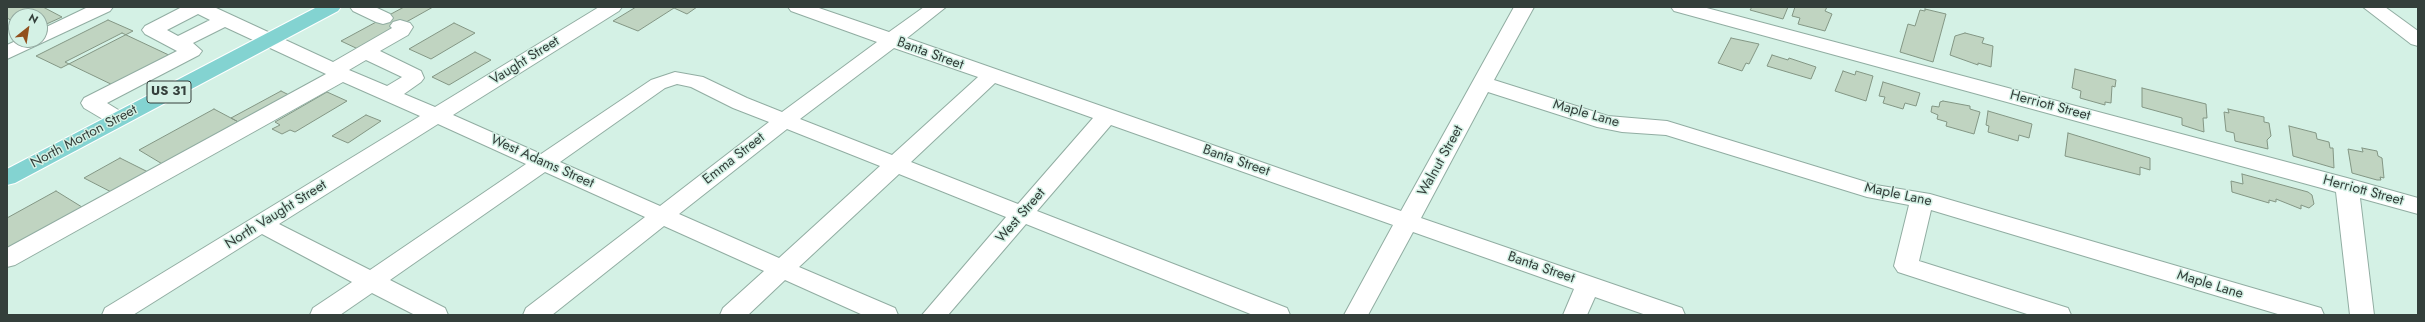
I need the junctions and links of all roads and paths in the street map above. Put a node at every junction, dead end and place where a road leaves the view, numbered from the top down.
1 (103, 7) edge
2 (197, 7) edge
3 (331, 7) edge
4 (360, 7) edge
5 (612, 7) edge
6 (798, 7) edge
7 (936, 7) edge
8 (1524, 7) edge
9 (1685, 7) edge
10 (2373, 7) edge
11 (226, 19) junction
12 (48, 33) edge
13 (269, 39) junction
14 (890, 40) junction
15 (2418, 40) edge
16 (17, 48) edge
17 (181, 50) junction
18 (365, 52) junction
19 (7, 53) edge
20 (211, 70) junction
21 (338, 72) junction
22 (991, 76) junction
23 (1484, 84) junction
24 (389, 94) junction
25 (438, 116) junction
26 (1108, 116) junction
27 (118, 119) junction
28 (785, 120) junction
29 (543, 162) junction
30 (897, 164) junction
31 (7, 178) edge
32 (2347, 186) junction
33 (1922, 199) junction
34 (2418, 206) edge
35 (663, 215) junction
36 (1022, 215) junction
37 (1407, 222) junction
38 (261, 224) junction
39 (7, 260) edge
40 (781, 269) junction
41 (372, 281) junction
42 (1588, 284) junction
43 (114, 315) edge
44 (322, 315) edge
45 (436, 315) edge
46 (535, 315) edge
47 (732, 315) edge
48 (886, 315) edge
49 (934, 315) edge
50 (1278, 315) edge
51 (1356, 315) edge
52 (1575, 315) edge
53 (1673, 315) edge
54 (2059, 315) edge
55 (2312, 315) edge
56 (2362, 315) edge

1 - 12 street
2 - 11 street, West Adams Street
2 - 17 street
3 - 13 main road, North Morton Street / US 31
4 - 18 street
5 - 25 street, Vaught Street
6 - 14 street, Banta Street
7 - 14 street, Emma Street
8 - 23 street, Walnut Street
9 - 32 street, Herriott Street
10 - 15 street
11 - 13 street, West Adams Street
11 - 17 street
13 - 20 main road, North Morton Street / US 31
13 - 21 street, West Adams Street
14 - 22 street, Banta Street
14 - 28 street, Emma Street
16 - 19 street
17 - 20 street
17 - 27 street
18 - 21 street
18 - 24 street
20 - 27 main road, North Morton Street / US 31
21 - 24 street, West Adams Street
21 - 39 street
22 - 26 street, Banta Street
22 - 30 street
23 - 33 street, Maple Lane
23 - 37 street, Walnut Street
24 - 25 street, West Adams Street
25 - 29 street, West Adams Street
25 - 38 street, North Vaught Street
26 - 36 street, West Street
26 - 37 street, Banta Street
27 - 31 main road, North Morton Street / US 31
28 - 29 street
28 - 30 street
28 - 35 street, Emma Street
29 - 35 street, West Adams Street
29 - 41 street
30 - 36 street
30 - 40 street
32 - 34 street, Herriott Street
32 - 56 street
33 - 54 street
33 - 55 street, Maple Lane
35 - 40 street, West Adams Street
35 - 46 street, Emma Street
36 - 49 street, West Street
36 - 50 street
37 - 42 street, Banta Street
37 - 51 street, Walnut Street
38 - 41 street
38 - 43 street, North Vaught Street
40 - 47 street
40 - 48 street, West Adams Street
41 - 44 street
41 - 45 street
42 - 52 street
42 - 53 street, Banta Street

